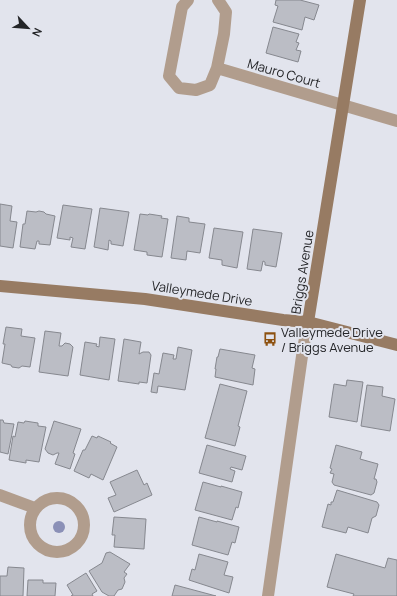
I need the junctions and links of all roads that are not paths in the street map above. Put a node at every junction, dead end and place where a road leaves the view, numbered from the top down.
1 (188, 0) edge
2 (218, 0) edge
3 (360, 0) edge
4 (217, 68) junction
5 (344, 105) junction
6 (397, 121) edge
7 (0, 286) edge
8 (308, 322) junction
9 (397, 345) edge
10 (0, 495) edge
11 (35, 508) junction
12 (268, 596) edge

1 - 4 street
2 - 4 street
3 - 5 street, Briggs Avenue
4 - 5 street, Mauro Court
5 - 6 street, Mauro Court
5 - 8 street, Briggs Avenue
7 - 8 street, Valleymede Drive
8 - 9 street, Valleymede Drive
8 - 12 street, Briggs Avenue
10 - 11 street
11 - 11 street

